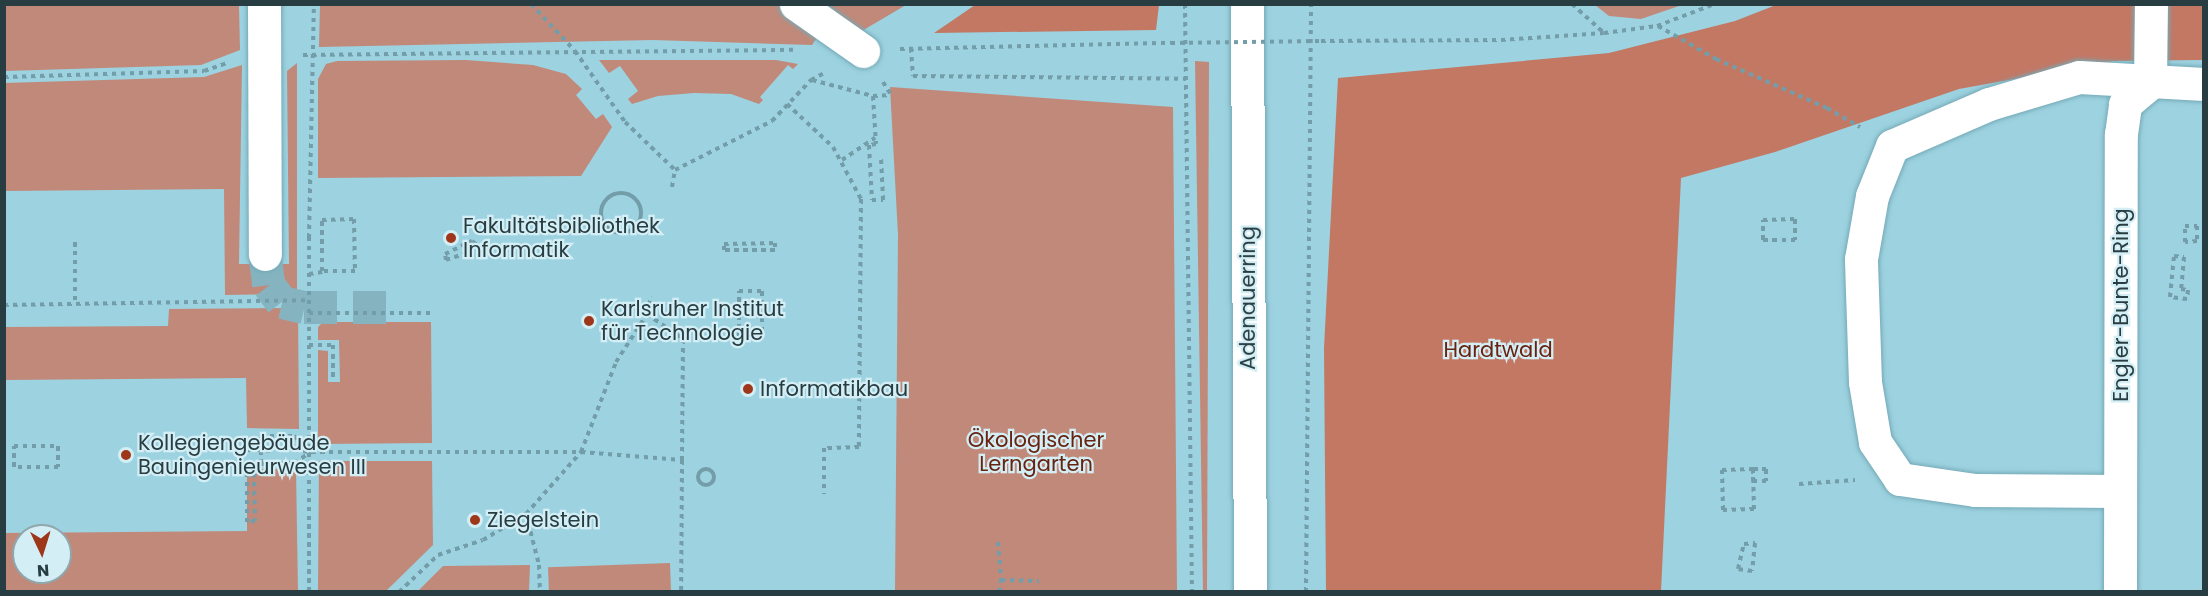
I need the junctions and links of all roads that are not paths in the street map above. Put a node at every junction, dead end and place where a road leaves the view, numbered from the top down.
1 (264, 4) edge
2 (796, 4) edge
3 (1247, 4) edge
4 (2151, 4) edge
5 (863, 51) road end
6 (2151, 83) junction
7 (2204, 84) edge
8 (265, 255) tunnel mouth
9 (2120, 491) junction
10 (1250, 591) edge
11 (2120, 591) edge

1 - 8 street
2 - 5 street
3 - 10 street, Adenauerring
4 - 6 street
6 - 7 street
6 - 9 street, Engler-Bunte-Ring
6 - 9 street
9 - 11 street, Engler-Bunte-Ring

